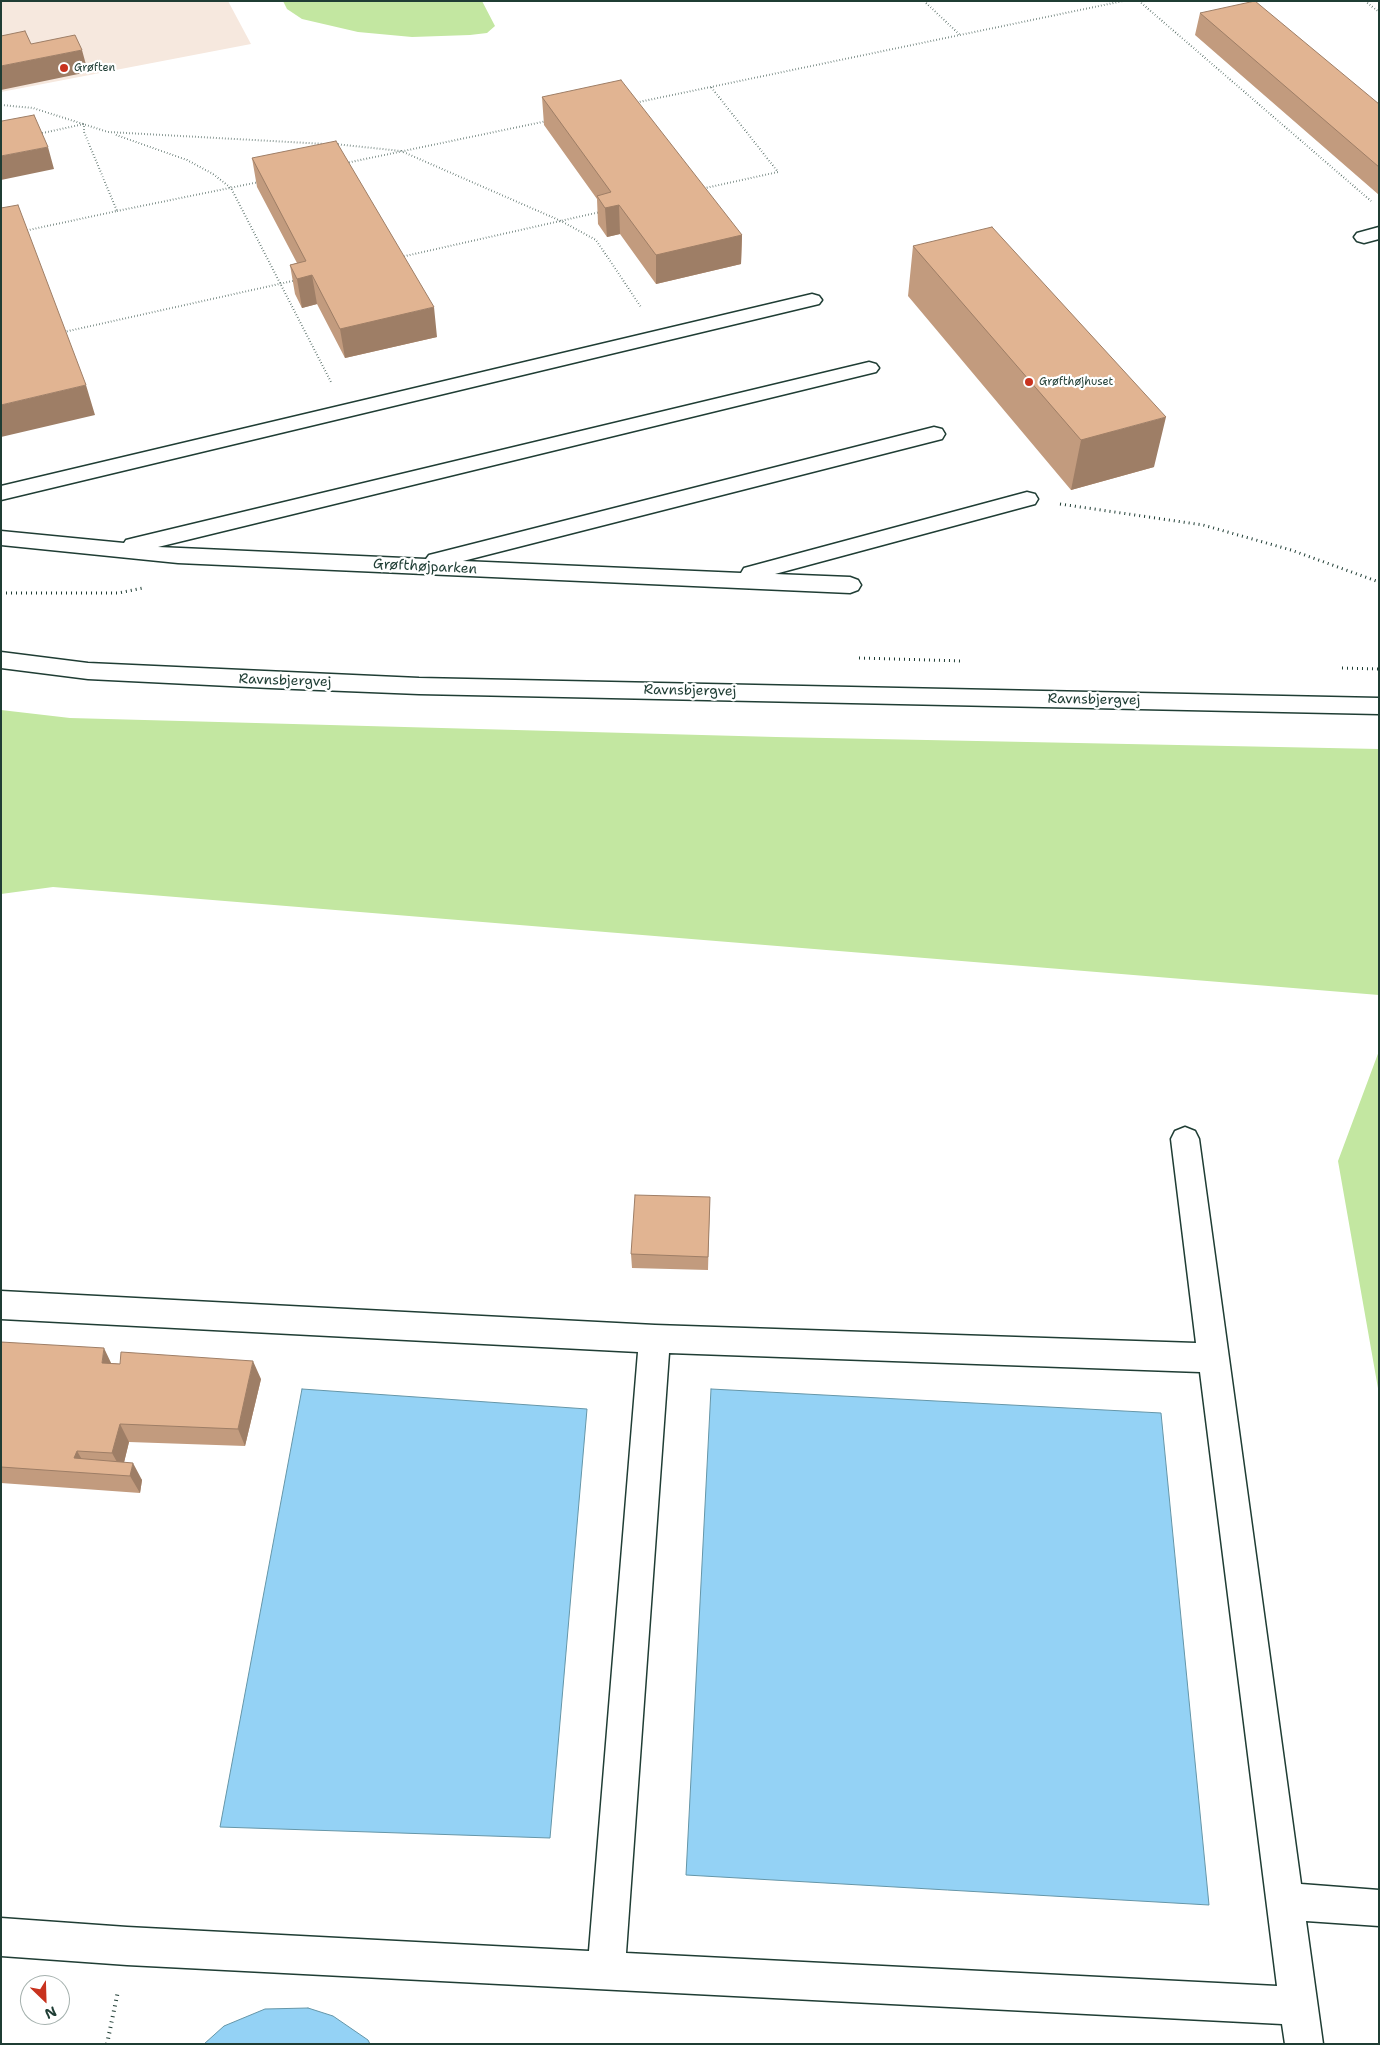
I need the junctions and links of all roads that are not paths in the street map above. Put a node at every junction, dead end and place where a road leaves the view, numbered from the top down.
1 (812, 300) dead end
2 (869, 368) dead end
3 (934, 434) dead end
4 (1, 493) edge
5 (1027, 499) road end
6 (1, 538) edge
7 (113, 550) junction
8 (409, 567) junction
9 (724, 581) junction
10 (850, 585) dead end
11 (1, 660) edge
12 (1379, 706) edge
13 (1185, 1139) dead end
14 (1, 1305) edge
15 (655, 1339) junction
16 (1213, 1358) junction
17 (1285, 1901) junction
18 (1379, 1908) edge
19 (1, 1937) edge
20 (606, 1970) junction
21 (1299, 2006) junction
22 (1304, 2044) edge

1 - 4 street
2 - 7 street
3 - 8 street
5 - 9 street
6 - 7 street, Grøfthøjparken
7 - 8 street, Grøfthøjparken
8 - 9 street, Grøfthøjparken
9 - 10 street, Grøfthøjparken
11 - 12 street, Ravnsbjergvej
13 - 16 street
14 - 15 street
15 - 16 street
15 - 20 street
16 - 17 street
17 - 18 street
17 - 21 street
19 - 20 street
20 - 21 street
21 - 22 street

